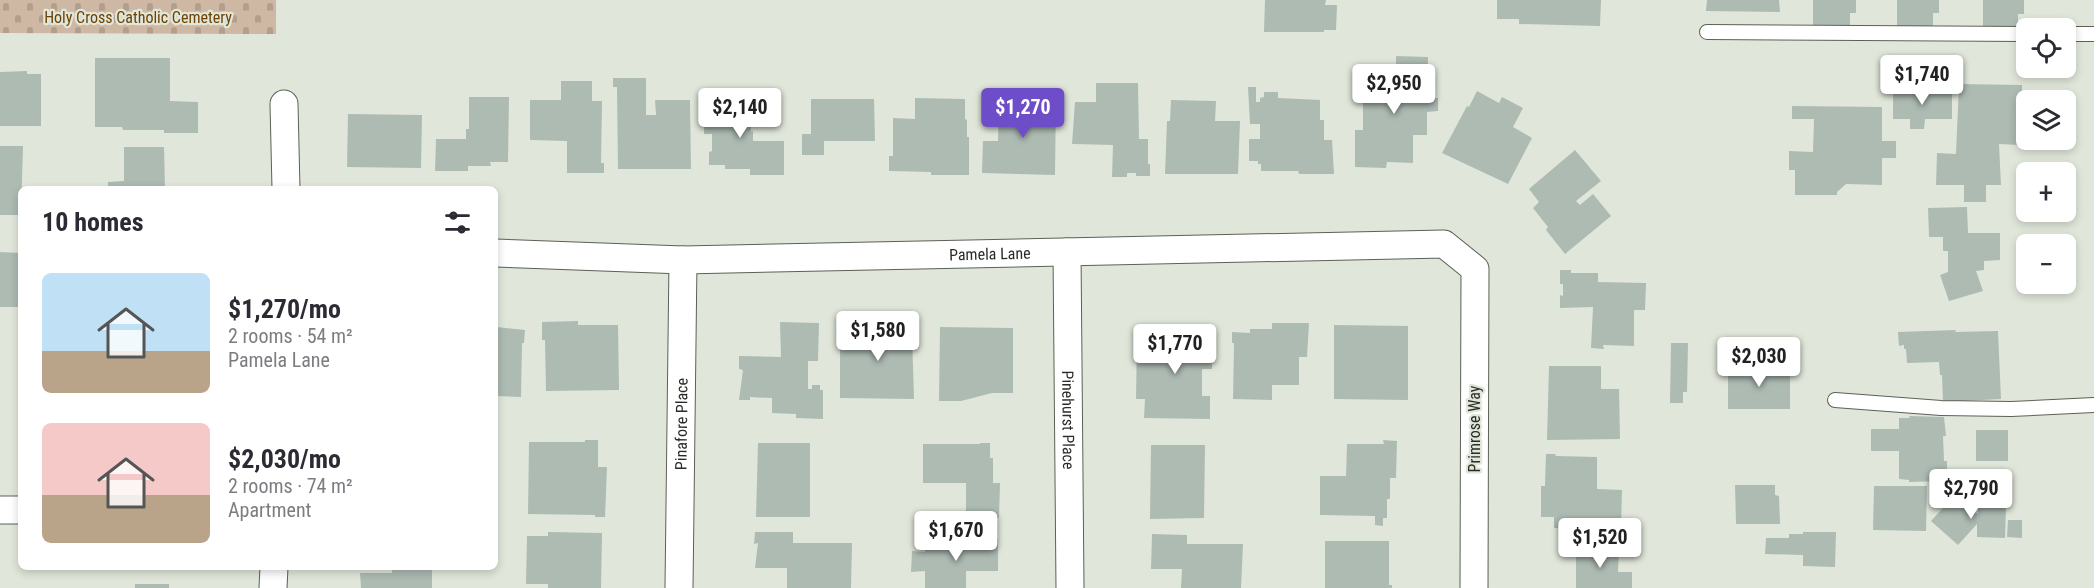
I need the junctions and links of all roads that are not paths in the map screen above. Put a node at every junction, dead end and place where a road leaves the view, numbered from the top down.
1 (1707, 32) dead end
2 (2016, 34) edge
3 (2076, 34) edge
4 (2094, 34) edge
5 (284, 104) dead end
6 (286, 186) edge
7 (1067, 252) junction
8 (498, 253) edge
9 (683, 260) junction
10 (1475, 270) joint
11 (1835, 400) dead end
12 (2094, 405) edge
13 (0, 510) edge
14 (18, 510) edge
15 (274, 570) edge
16 (273, 588) edge
17 (680, 588) edge
18 (1070, 588) edge
19 (1474, 588) edge

1 - 2 lane
3 - 4 lane
5 - 6 street
7 - 9 street, Pamela Lane
7 - 10 street, Pamela Lane
7 - 18 street, Pinehurst Place
8 - 9 street, Pamela Lane
9 - 17 street, Pinafore Place
10 - 19 street, Primrose Way
11 - 12 lane
13 - 14 street
15 - 16 street

